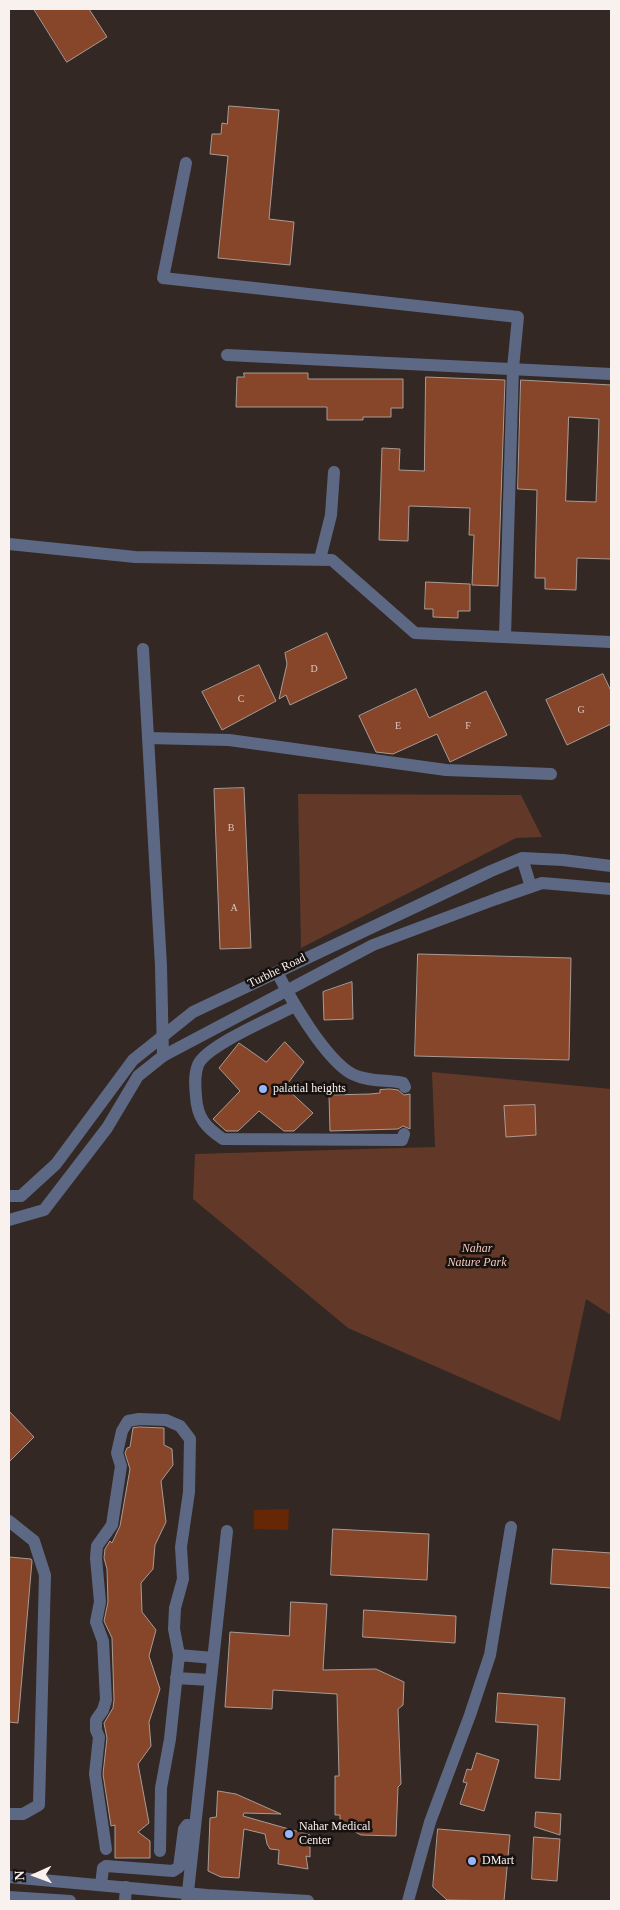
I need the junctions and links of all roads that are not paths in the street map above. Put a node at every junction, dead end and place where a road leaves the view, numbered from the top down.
1 (186, 163) dead end
2 (227, 355) dead end
3 (513, 368) junction
4 (611, 374) edge
5 (334, 472) dead end
6 (9, 544) edge
7 (320, 560) junction
8 (505, 636) junction
9 (611, 642) edge
10 (144, 650) dead end
11 (148, 738) junction
12 (551, 774) dead end
13 (522, 858) junction
14 (611, 866) edge
15 (531, 887) junction
16 (611, 889) edge
17 (362, 931) junction
18 (373, 945) junction
19 (277, 972) junction
20 (286, 990) junction
21 (295, 1006) junction
22 (162, 1037) junction
23 (163, 1056) junction
24 (405, 1087) dead end
25 (404, 1134) dead end
26 (9, 1196) edge
27 (9, 1220) edge
28 (9, 1521) edge
29 (511, 1527) dead end
30 (227, 1531) dead end
31 (179, 1655) junction
32 (213, 1658) junction
33 (176, 1678) junction
34 (210, 1680) junction
35 (9, 1814) edge
36 (195, 1826) junction
37 (106, 1850) dead end
38 (160, 1851) dead end
39 (9, 1877) edge
40 (101, 1885) junction
41 (126, 1887) junction
42 (9, 1897) edge
43 (187, 1897) edge
44 (70, 1901) edge
45 (125, 1901) edge
46 (308, 1901) edge
47 (408, 1901) edge

1 - 3 street
2 - 3 street
3 - 4 street
3 - 8 street
5 - 7 street
6 - 7 street
7 - 8 street
8 - 9 street
10 - 11 street
11 - 12 street
11 - 22 street
13 - 14 street, Turbhe Road
13 - 15 street
13 - 17 street, Turbhe Road
15 - 16 street
15 - 18 street
17 - 18 street
17 - 19 street, Turbhe Road
18 - 20 street
19 - 20 street
19 - 22 street, Turbhe Road
20 - 21 street
20 - 23 street
21 - 24 street
21 - 25 street
22 - 23 street
22 - 26 street, Turbhe Road
23 - 27 street
28 - 35 street
29 - 47 street
30 - 32 street
31 - 32 street
31 - 33 street
31 - 37 street
32 - 34 street
33 - 34 street
33 - 38 street
34 - 36 street
36 - 40 street
36 - 43 street
39 - 40 street
40 - 41 street
41 - 43 street
41 - 45 street
42 - 44 street
43 - 46 street

